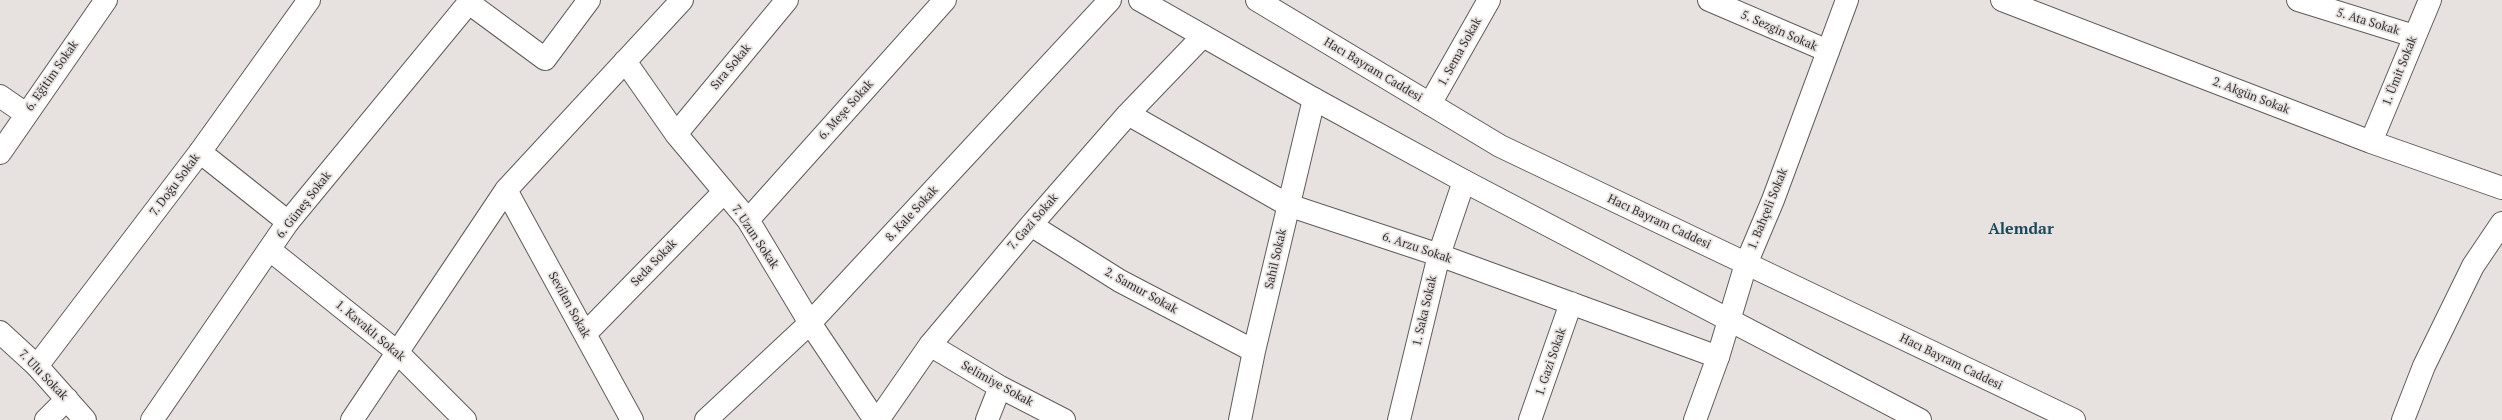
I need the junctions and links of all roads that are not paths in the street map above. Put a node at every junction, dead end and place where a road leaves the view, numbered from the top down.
1 (106, 0) edge
2 (309, 0) edge
3 (589, 0) edge
4 (682, 0) edge
5 (787, 0) edge
6 (945, 0) edge
7 (1110, 0) edge
8 (1140, 0) edge
9 (1257, 0) edge
10 (1489, 0) edge
11 (1709, 0) edge
12 (1847, 0) edge
13 (2002, 0) edge
14 (2298, 0) edge
15 (2430, 0) edge
16 (470, 2) edge
17 (1203, 36) junction
18 (2414, 36) junction
19 (1828, 51) junction
20 (625, 61) junction
21 (0, 96) edge
22 (1314, 99) junction
23 (1430, 104) junction
24 (26, 114) junction
25 (1128, 114) junction
26 (676, 134) junction
27 (2371, 142) junction
28 (200, 152) junction
29 (0, 153) edge
30 (1464, 181) junction
31 (2502, 188) edge
32 (506, 190) junction
33 (724, 192) junction
34 (1288, 205) junction
35 (748, 220) junction
36 (288, 222) junction
37 (2502, 223) edge
38 (1031, 225) junction
39 (270, 250) junction
40 (1439, 255) junction
41 (1746, 264) junction
42 (1571, 303) junction
43 (1728, 319) junction
44 (810, 323) junction
45 (0, 332) edge
46 (585, 334) junction
47 (930, 345) junction
48 (1254, 350) junction
49 (396, 351) junction
50 (1718, 357) junction
51 (37, 366) junction
52 (1000, 387) junction
53 (67, 399) junction
54 (46, 420) edge
55 (85, 420) edge
56 (152, 420) edge
57 (352, 420) edge
58 (465, 420) edge
59 (632, 420) edge
60 (706, 420) edge
61 (876, 420) edge
62 (987, 420) edge
63 (1064, 420) edge
64 (1240, 420) edge
65 (1399, 420) edge
66 (1530, 420) edge
67 (1695, 420) edge
68 (1920, 420) edge
69 (2074, 420) edge
70 (2402, 420) edge

1 - 24 street, 6. Eğitim Sokak
2 - 28 street, 7. Doğu Sokak
3 - 16 street
4 - 20 street
5 - 26 street, Sıra Sokak
6 - 35 street, 6. Meşe Sokak
7 - 44 street, 8. Kale Sokak
8 - 17 street
9 - 23 street, Hacı Bayram Caddesi
10 - 23 street, 1. Sema Sokak
11 - 19 street, 5. Sezgin Sokak
12 - 19 street, 1. Bahçeli Sokak
13 - 27 street, 2. Akgün Sokak
14 - 18 street, 5. Ata Sokak
15 - 18 street, 1. Ümit Sokak
16 - 36 street, 6. Güneş Sokak
17 - 22 street
17 - 25 street, 7. Gazi Sokak
18 - 27 street, 1. Ümit Sokak
19 - 41 street, 1. Bahçeli Sokak
20 - 26 street, 7. Uzun Sokak
20 - 32 street
21 - 24 street
22 - 30 street
22 - 34 street, Sahil Sokak
23 - 41 street, Hacı Bayram Caddesi
24 - 29 street, 6. Eğitim Sokak
25 - 34 street, 6. Arzu Sokak
25 - 38 street, 7. Gazi Sokak
26 - 33 street, 7. Uzun Sokak
27 - 31 street, 2. Akgün Sokak
28 - 36 street
28 - 51 street, 7. Doğu Sokak
30 - 40 street, 1. Saka Sokak
30 - 43 street
32 - 46 street, Sevilen Sokak
32 - 49 street
33 - 35 street, 7. Uzun Sokak
33 - 46 street, Seda Sokak
34 - 40 street, 6. Arzu Sokak
34 - 48 street, Sahil Sokak
35 - 44 street, 7. Uzun Sokak
36 - 39 street, 6. Güneş Sokak
37 - 70 street
38 - 47 street, 7. Gazi Sokak
38 - 48 street, 2. Samur Sokak
39 - 49 street, 1. Kavaklı Sokak
39 - 56 street, 6. Güneş Sokak
40 - 42 street, 6. Arzu Sokak
40 - 65 street, 1. Saka Sokak
41 - 43 street, 1. Bahçeli Sokak
41 - 69 street, Hacı Bayram Caddesi
42 - 50 street, 6. Arzu Sokak
42 - 66 street, 1. Gazi Sokak
43 - 50 street, 1. Bahçeli Sokak
43 - 68 street
44 - 60 street, 8. Kale Sokak
44 - 61 street, 7. Uzun Sokak
45 - 51 street, 7. Ulu Sokak
46 - 59 street, Sevilen Sokak
47 - 52 street, Selimiye Sokak
47 - 61 street, 7. Gazi Sokak
48 - 64 street, Sahil Sokak
49 - 57 street
49 - 58 street, 1. Kavaklı Sokak
50 - 67 street, 1. Bahçeli Sokak
51 - 53 street, 7. Ulu Sokak
52 - 62 street
52 - 63 street, Selimiye Sokak
53 - 54 street
53 - 55 street, 7. Ulu Sokak

